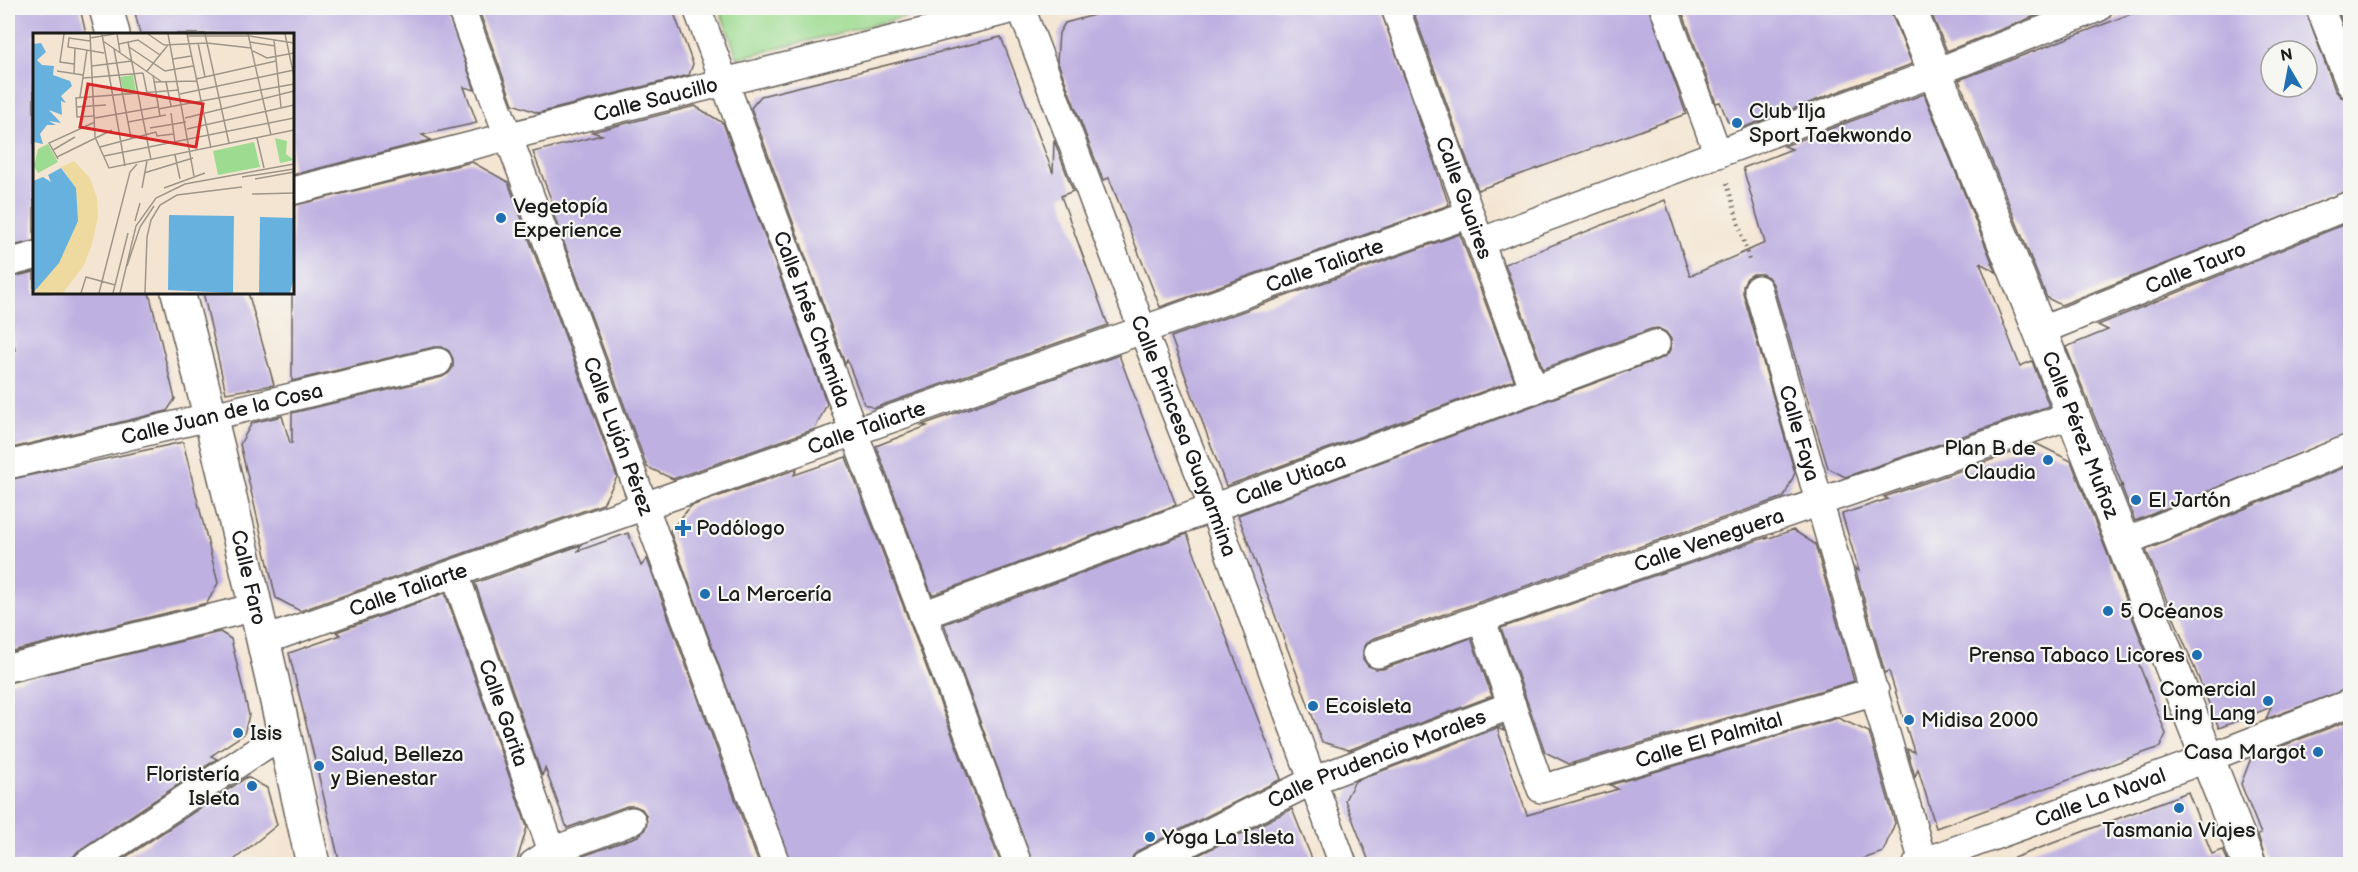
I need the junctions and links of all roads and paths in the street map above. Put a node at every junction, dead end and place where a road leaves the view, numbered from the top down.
1 (106, 8) edge
2 (461, 8) edge
3 (697, 8) edge
4 (1020, 8) edge
5 (1395, 8) edge
6 (1664, 8) edge
7 (1909, 8) edge
8 (2097, 8) edge
9 (2320, 8) edge
10 (113, 33) edge
11 (1934, 73) junction
12 (725, 82) junction
13 (2350, 84) edge
14 (507, 137) junction
15 (1718, 154) junction
16 (294, 190) edge
17 (2350, 205) edge
18 (1470, 214) junction
19 (1480, 242) junction
20 (33, 256) edge
21 (8, 262) edge
22 (1758, 289) joint
23 (179, 294) edge
24 (1143, 331) junction
25 (2040, 331) junction
26 (1656, 344) dead end
27 (438, 362) dead end
28 (1534, 390) junction
29 (211, 415) junction
30 (2072, 415) junction
31 (854, 432) junction
32 (2350, 448) edge
33 (8, 465) edge
34 (1820, 500) junction
35 (646, 507) junction
36 (1213, 508) junction
37 (2122, 543) junction
38 (455, 574) junction
39 (256, 607) junction
40 (923, 615) junction
41 (1481, 618) junction
42 (263, 641) junction
43 (1378, 654) dead end
44 (8, 668) edge
45 (1875, 691) junction
46 (2350, 703) edge
47 (1512, 705) junction
48 (284, 733) junction
49 (2206, 759) junction
50 (1312, 781) junction
51 (633, 821) dead end
52 (543, 858) edge
53 (1920, 863) edge
54 (87, 864) edge
55 (313, 864) edge
56 (776, 864) edge
57 (1018, 864) edge
58 (1146, 864) edge
59 (1343, 864) edge
60 (2249, 864) edge

1 - 10 street
2 - 14 street, Calle Luján Pérez
3 - 12 street, Calle Inés Chemida
4 - 12 street, Calle Saucillo
4 - 24 street, Calle Princesa Guayarmina
5 - 18 street, Calle Guaires
6 - 15 street
7 - 11 street, Calle Pérez Muñoz
8 - 11 street
9 - 13 street
11 - 15 street
11 - 25 street, Calle Pérez Muñoz
12 - 14 street, Calle Saucillo
12 - 31 street, Calle Inés Chemida
14 - 16 street, Calle Saucillo
14 - 35 street, Calle Luján Pérez
15 - 19 street
15 - 22 path
17 - 25 street, Calle Tauro
18 - 19 street, Calle Guaires
18 - 24 street, Calle Taliarte
19 - 28 street, Calle Guaires
20 - 21 street
22 - 34 street, Calle Faya
23 - 29 street, Calle Faro
24 - 31 street, Calle Taliarte
24 - 36 street, Calle Princesa Guayarmina
25 - 30 street, Calle Pérez Muñoz
26 - 28 street, Calle Utiaca
27 - 29 street, Calle Juan de la Cosa
28 - 36 street, Calle Utiaca
29 - 33 street, Calle Juan de la Cosa
29 - 39 street, Calle Faro
30 - 34 street, Calle Veneguera
30 - 37 street, Calle Pérez Muñoz
31 - 35 street, Calle Taliarte
31 - 40 street, Calle Inés Chemida
32 - 37 street
34 - 41 street, Calle Veneguera
34 - 45 street, Calle Faya
35 - 38 street, Calle Taliarte
35 - 56 street, Calle Luján Pérez
36 - 40 street, Calle Utiaca
36 - 50 street, Calle Princesa Guayarmina
37 - 49 street, Calle Pérez Muñoz
38 - 42 street, Calle Taliarte
38 - 52 street, Calle Garita
39 - 42 street, Calle Faro
39 - 44 street
40 - 57 street, Calle Inés Chemida
41 - 43 street, Calle Veneguera
41 - 47 street
42 - 48 street, Calle Faro
45 - 47 street, Calle El Palmital
45 - 53 street, Calle Faya
46 - 49 street, Calle La Naval
47 - 50 street, Calle Prudencio Morales
48 - 54 street
48 - 55 street, Calle Faro
49 - 53 street, Calle La Naval
49 - 60 street, Calle Pérez Muñoz
50 - 58 street, Calle Prudencio Morales
50 - 59 street, Calle Princesa Guayarmina
51 - 52 street

